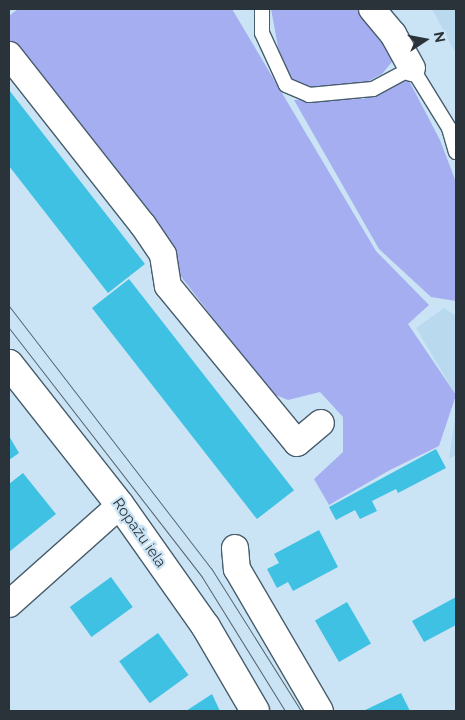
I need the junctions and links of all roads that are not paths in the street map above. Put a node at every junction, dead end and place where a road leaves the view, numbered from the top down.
1 (262, 9) edge
2 (372, 9) edge
3 (9, 55) edge
4 (412, 68) junction
5 (456, 152) edge
6 (9, 364) edge
7 (321, 423) dead end
8 (120, 505) junction
9 (235, 548) dead end
10 (9, 604) edge
11 (255, 711) edge
12 (320, 711) edge

1 - 4 lane
2 - 4 street
3 - 7 street
4 - 5 lane
6 - 8 street, Ropažu iela
8 - 10 street
8 - 11 street, Ropažu iela
9 - 12 street

